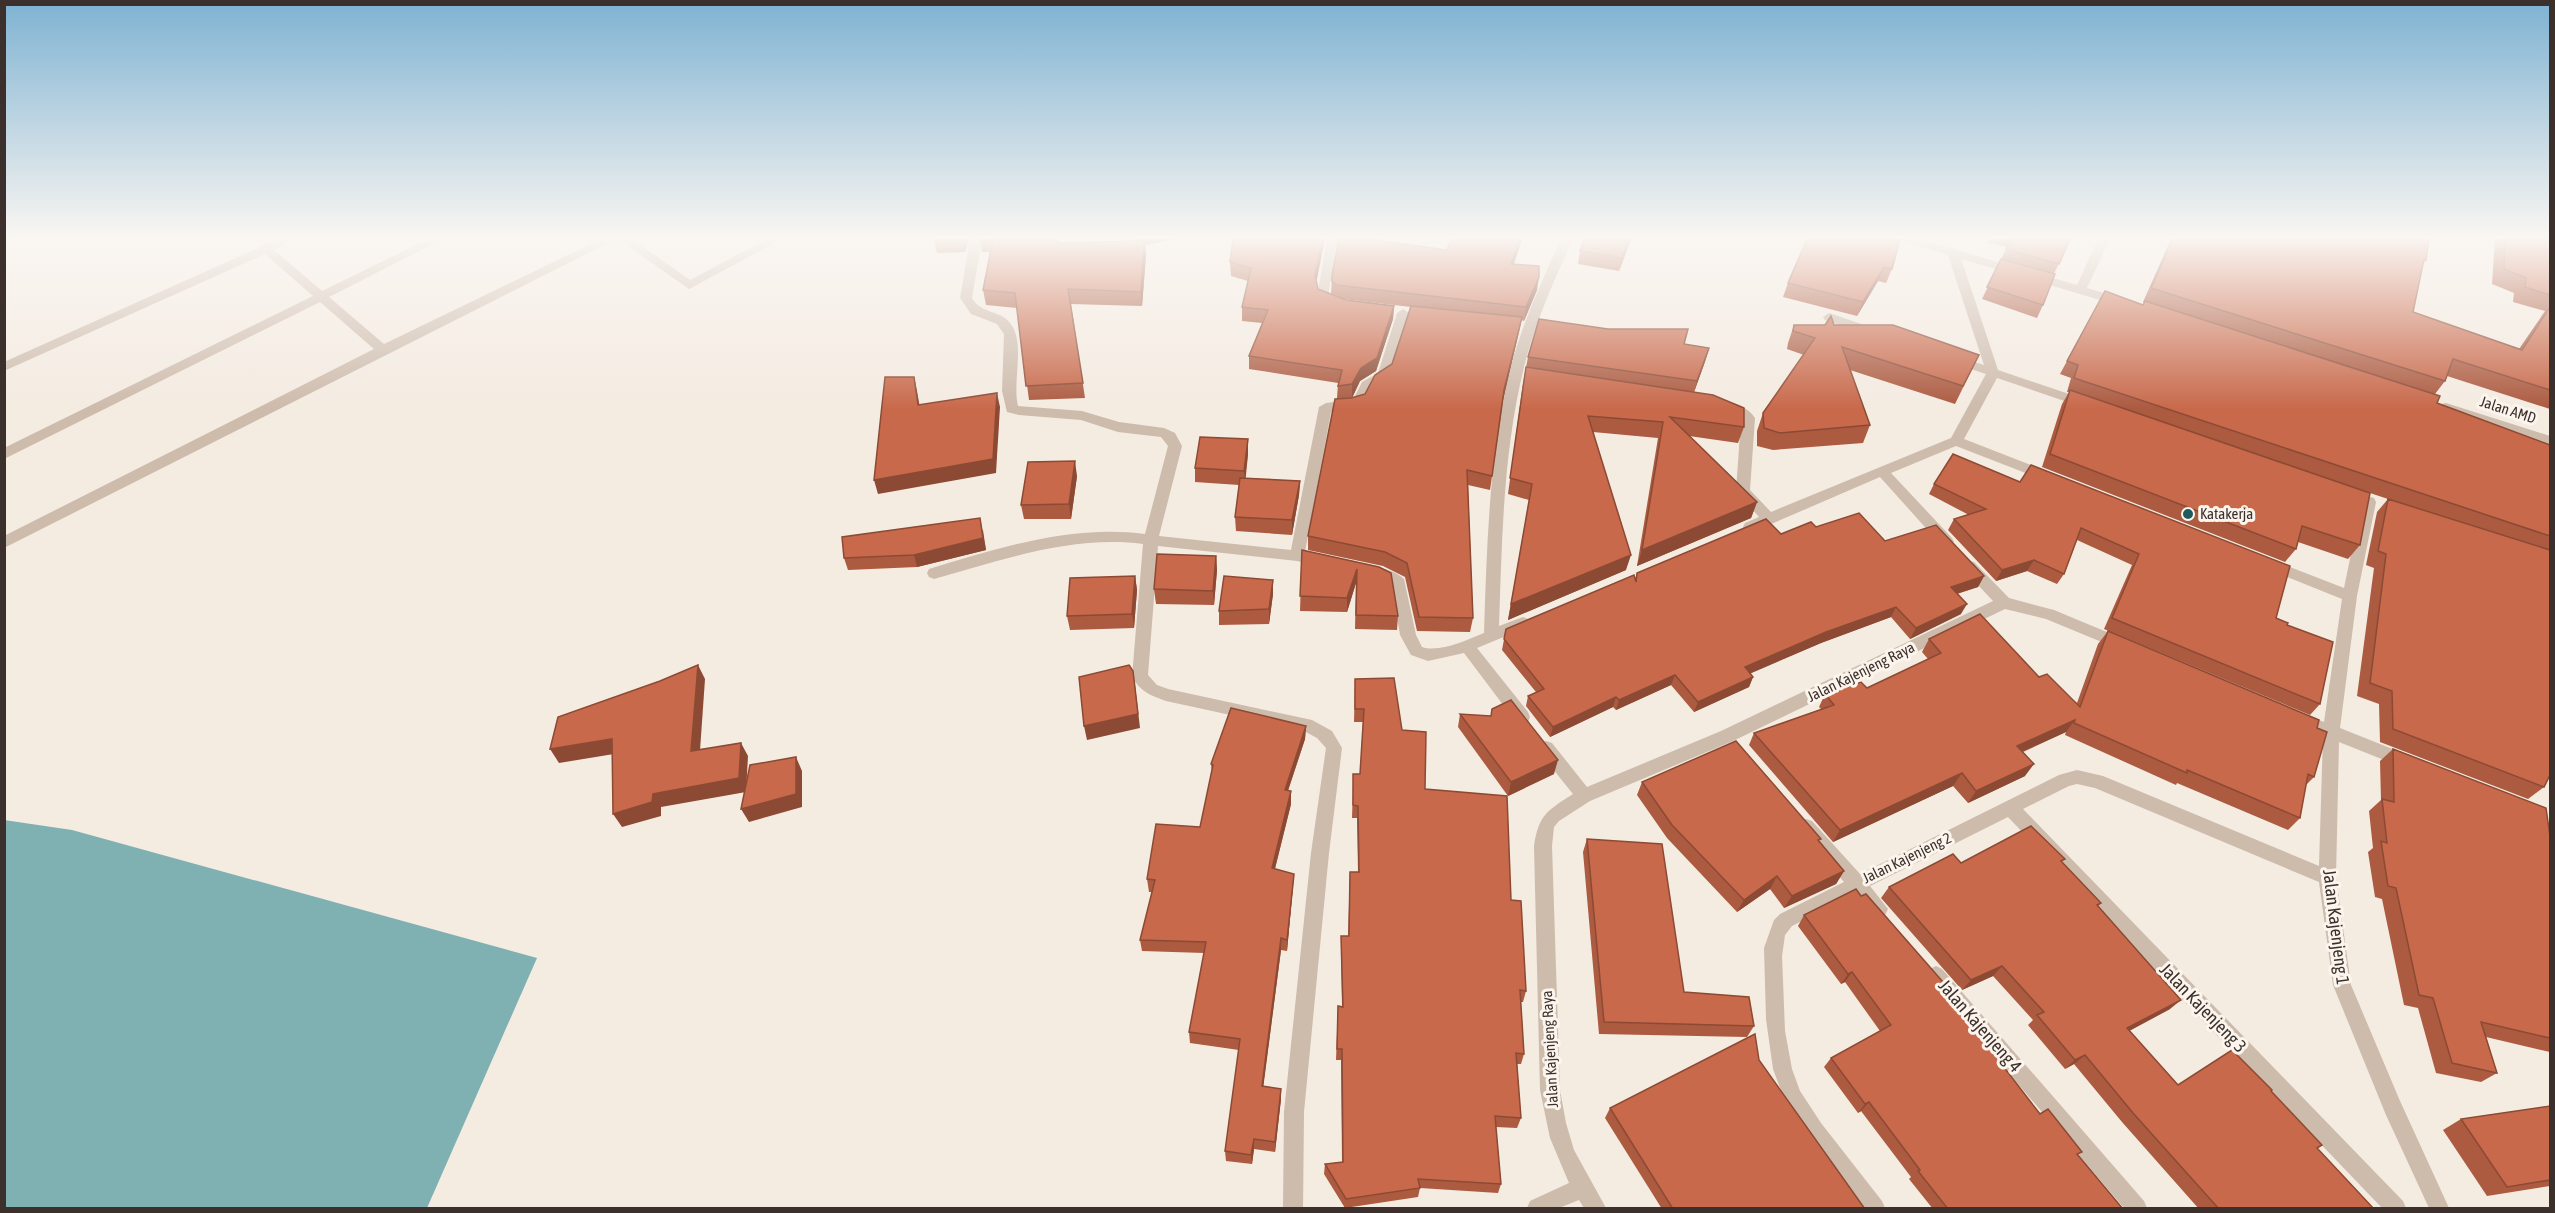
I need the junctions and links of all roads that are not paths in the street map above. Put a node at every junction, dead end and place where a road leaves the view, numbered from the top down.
1 (163, 296) edge
2 (323, 296) edge
3 (494, 296) edge
4 (966, 296) edge
5 (1323, 296) edge
6 (1538, 296) edge
7 (1967, 296) edge
8 (2102, 296) edge
9 (320, 297) junction
10 (1342, 306) edge
11 (2137, 307) edge
12 (1386, 312) edge
13 (1829, 317) edge
14 (1883, 336) edge
15 (383, 350) junction
16 (1949, 358) edge
17 (4, 367) edge
18 (1993, 373) junction
19 (1715, 404) edge
20 (2439, 405) edge
21 (2101, 410) edge
22 (1956, 441) junction
23 (2550, 441) edge
24 (4, 454) edge
25 (1882, 471) junction
26 (2054, 480) edge
27 (2336, 491) edge
28 (1769, 519) junction
29 (1737, 532) edge
30 (1151, 540) junction
31 (4, 543) edge
32 (1297, 556) junction
33 (2262, 561) edge
34 (1340, 565) edge
35 (1362, 570) edge
36 (934, 573) dead end
37 (2350, 596) junction
38 (2004, 603) junction
39 (1534, 618) edge
40 (1491, 637) junction
41 (1467, 646) junction
42 (2136, 651) edge
43 (2288, 715) edge
44 (2331, 733) junction
45 (1727, 736) junction
46 (1742, 753) edge
47 (2419, 767) edge
48 (1584, 796) junction
49 (2010, 807) junction
50 (1796, 814) edge
51 (2327, 877) junction
52 (1857, 883) junction
53 (1888, 919) edge
54 (1927, 964) edge
55 (1582, 1188) junction
56 (1293, 1209) edge
57 (1537, 1209) edge
58 (1596, 1209) edge
59 (1875, 1209) edge
60 (2137, 1209) edge
61 (2396, 1209) edge
62 (2439, 1209) edge

1 - 17 street
2 - 9 street
3 - 15 street
4 - 30 street
5 - 10 street
6 - 40 street
7 - 18 street
8 - 11 street
9 - 15 street
9 - 24 street
12 - 32 street
13 - 14 street
15 - 31 street
16 - 18 street
18 - 21 street
18 - 22 street
19 - 28 street
20 - 23 street, Jalan AMD
22 - 25 street
22 - 26 street
25 - 28 street
25 - 38 street
27 - 37 street, Jalan Kajenjeng 1
28 - 29 street
30 - 32 street
30 - 36 street
30 - 56 street
32 - 34 street
33 - 37 street
35 - 41 street
37 - 44 street, Jalan Kajenjeng 1
38 - 42 street
38 - 45 street, Jalan Kajenjeng Raya
39 - 40 street
40 - 41 street
41 - 48 street
43 - 44 street
44 - 47 street
44 - 51 street, Jalan Kajenjeng 1
45 - 46 street
45 - 48 street, Jalan Kajenjeng Raya
48 - 55 street, Jalan Kajenjeng Raya
49 - 51 street, Jalan Kajenjeng 2
49 - 52 street, Jalan Kajenjeng 2
49 - 61 street, Jalan Kajenjeng 3
50 - 52 street
51 - 62 street, Jalan Kajenjeng 1
52 - 53 street
52 - 59 street, Jalan Kajenjeng 2
54 - 60 street, Jalan Kajenjeng 4
55 - 57 street
55 - 58 street, Jalan Kajenjeng Raya

